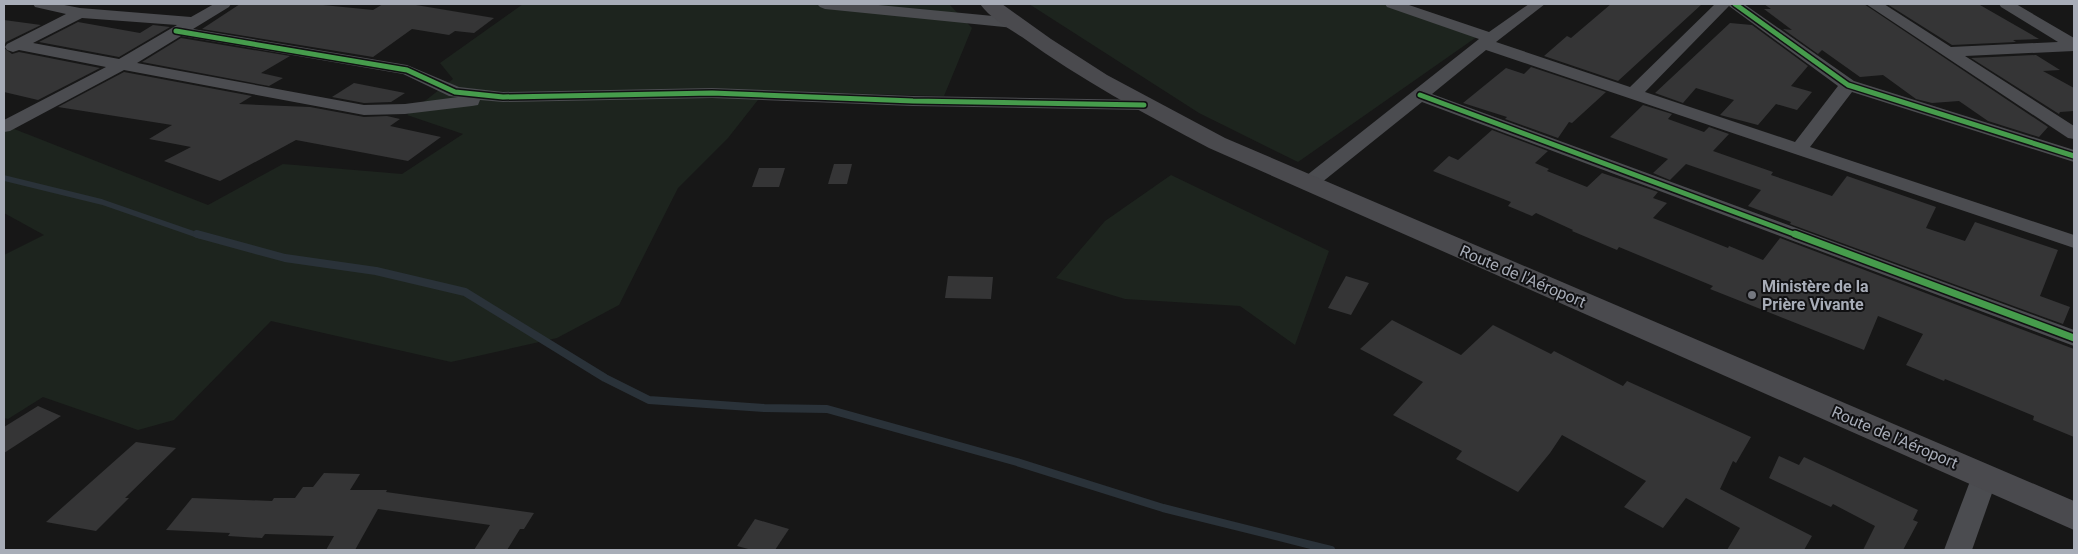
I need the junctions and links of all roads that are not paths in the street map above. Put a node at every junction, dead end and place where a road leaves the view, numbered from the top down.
1 (40, 4) edge
2 (224, 4) edge
3 (825, 4) edge
4 (990, 4) edge
5 (1392, 4) edge
6 (1538, 4) edge
7 (1723, 4) edge
8 (1735, 4) edge
9 (1874, 4) edge
10 (2006, 4) edge
11 (80, 13) junction
12 (191, 22) junction
13 (1014, 23) junction
14 (176, 31) junction
15 (1488, 41) junction
16 (2074, 45) edge
17 (10, 48) edge
18 (1950, 52) junction
19 (123, 64) junction
20 (1848, 85) junction
21 (1634, 93) junction
22 (1420, 95) junction
23 (494, 97) junction
24 (1144, 105) junction
25 (4, 127) edge
26 (2074, 134) edge
27 (1800, 149) junction
28 (2074, 156) edge
29 (1310, 183) junction
30 (2074, 242) edge
31 (2074, 338) edge
32 (1985, 476) junction
33 (2074, 516) edge
34 (1958, 550) edge

1 - 11 street
2 - 12 street
3 - 13 street
4 - 13 main road, Route de l'Aéroport
5 - 15 street
6 - 15 street
7 - 21 street
8 - 20 street
9 - 18 street
10 - 16 street
11 - 12 street
11 - 17 street
12 - 14 street
13 - 24 main road, Route de l'Aéroport
14 - 19 street
14 - 23 street
15 - 21 street
15 - 22 street
16 - 18 street
17 - 19 street
18 - 26 street
19 - 23 street
19 - 25 street
20 - 27 street
20 - 28 street
21 - 27 street
22 - 29 street
22 - 31 street
23 - 24 street
24 - 29 main road, Route de l'Aéroport
27 - 30 street
29 - 32 main road, Route de l'Aéroport
32 - 33 main road, Route de l'Aéroport
32 - 34 street

